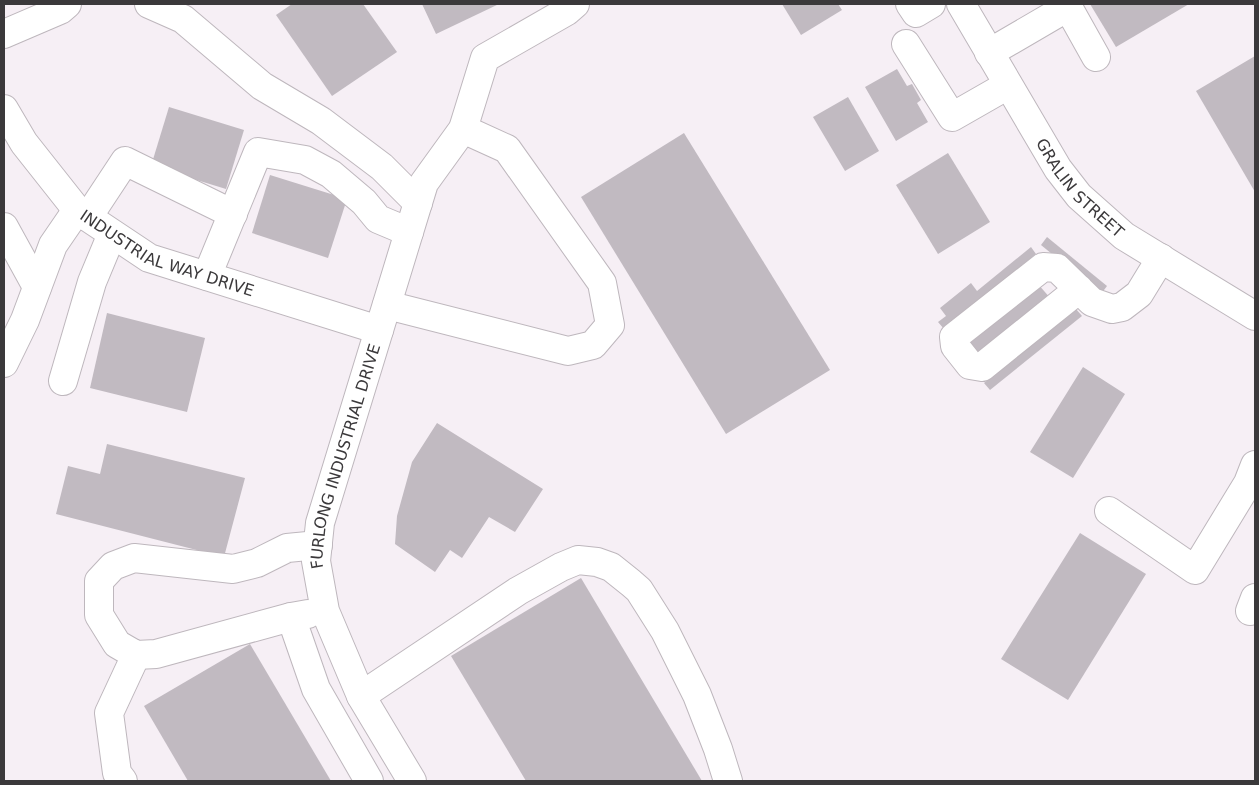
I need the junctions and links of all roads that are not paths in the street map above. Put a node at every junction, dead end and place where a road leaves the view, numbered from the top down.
1 (67, 4) edge
2 (148, 4) edge
3 (575, 4) edge
4 (910, 4) edge
5 (931, 4) edge
6 (961, 4) edge
7 (4, 34) edge
8 (906, 44) dead end
9 (989, 53) junction
10 (1096, 58) dead end
11 (1008, 85) junction
12 (4, 109) edge
13 (463, 129) junction
14 (418, 203) junction
15 (82, 214) junction
16 (233, 214) junction
17 (4, 227) edge
18 (409, 232) junction
19 (112, 234) junction
20 (1161, 258) junction
21 (208, 276) junction
22 (37, 286) junction
23 (1079, 290) dead end
24 (1255, 316) edge
25 (383, 318) junction
26 (4, 363) edge
27 (63, 381) dead end
28 (1255, 465) edge
29 (1109, 511) dead end
30 (318, 545) junction
31 (325, 611) junction
32 (291, 617) junction
33 (136, 655) junction
34 (361, 696) junction
35 (123, 781) edge
36 (369, 781) edge
37 (412, 781) edge
38 (728, 781) edge

1 - 7 street
2 - 14 street
3 - 13 street, FURLONG INDUSTRIAL DRIVE
4 - 5 street
6 - 9 street, GRALIN STREET
8 - 11 street
9 - 10 street
9 - 11 street, GRALIN STREET
11 - 20 street, GRALIN STREET
12 - 15 street, INDUSTRIAL WAY DRIVE
13 - 14 street, FURLONG INDUSTRIAL DRIVE
13 - 25 street, INDUSTRIAL WAY DRIVE
14 - 18 street, FURLONG INDUSTRIAL DRIVE
15 - 16 street
15 - 19 street, INDUSTRIAL WAY DRIVE
15 - 22 street
16 - 18 street
16 - 21 street
17 - 22 street
18 - 25 street, FURLONG INDUSTRIAL DRIVE
19 - 21 street, INDUSTRIAL WAY DRIVE
19 - 27 street
20 - 23 street
20 - 24 street, GRALIN STREET
21 - 25 street, INDUSTRIAL WAY DRIVE
22 - 26 street
25 - 30 street, FURLONG INDUSTRIAL DRIVE
28 - 29 street
30 - 31 street, FURLONG INDUSTRIAL DRIVE
30 - 33 street
31 - 32 street
31 - 34 street, FURLONG INDUSTRIAL DRIVE
32 - 33 street
32 - 36 street
33 - 35 street
34 - 37 street, FURLONG INDUSTRIAL DRIVE
34 - 38 street

